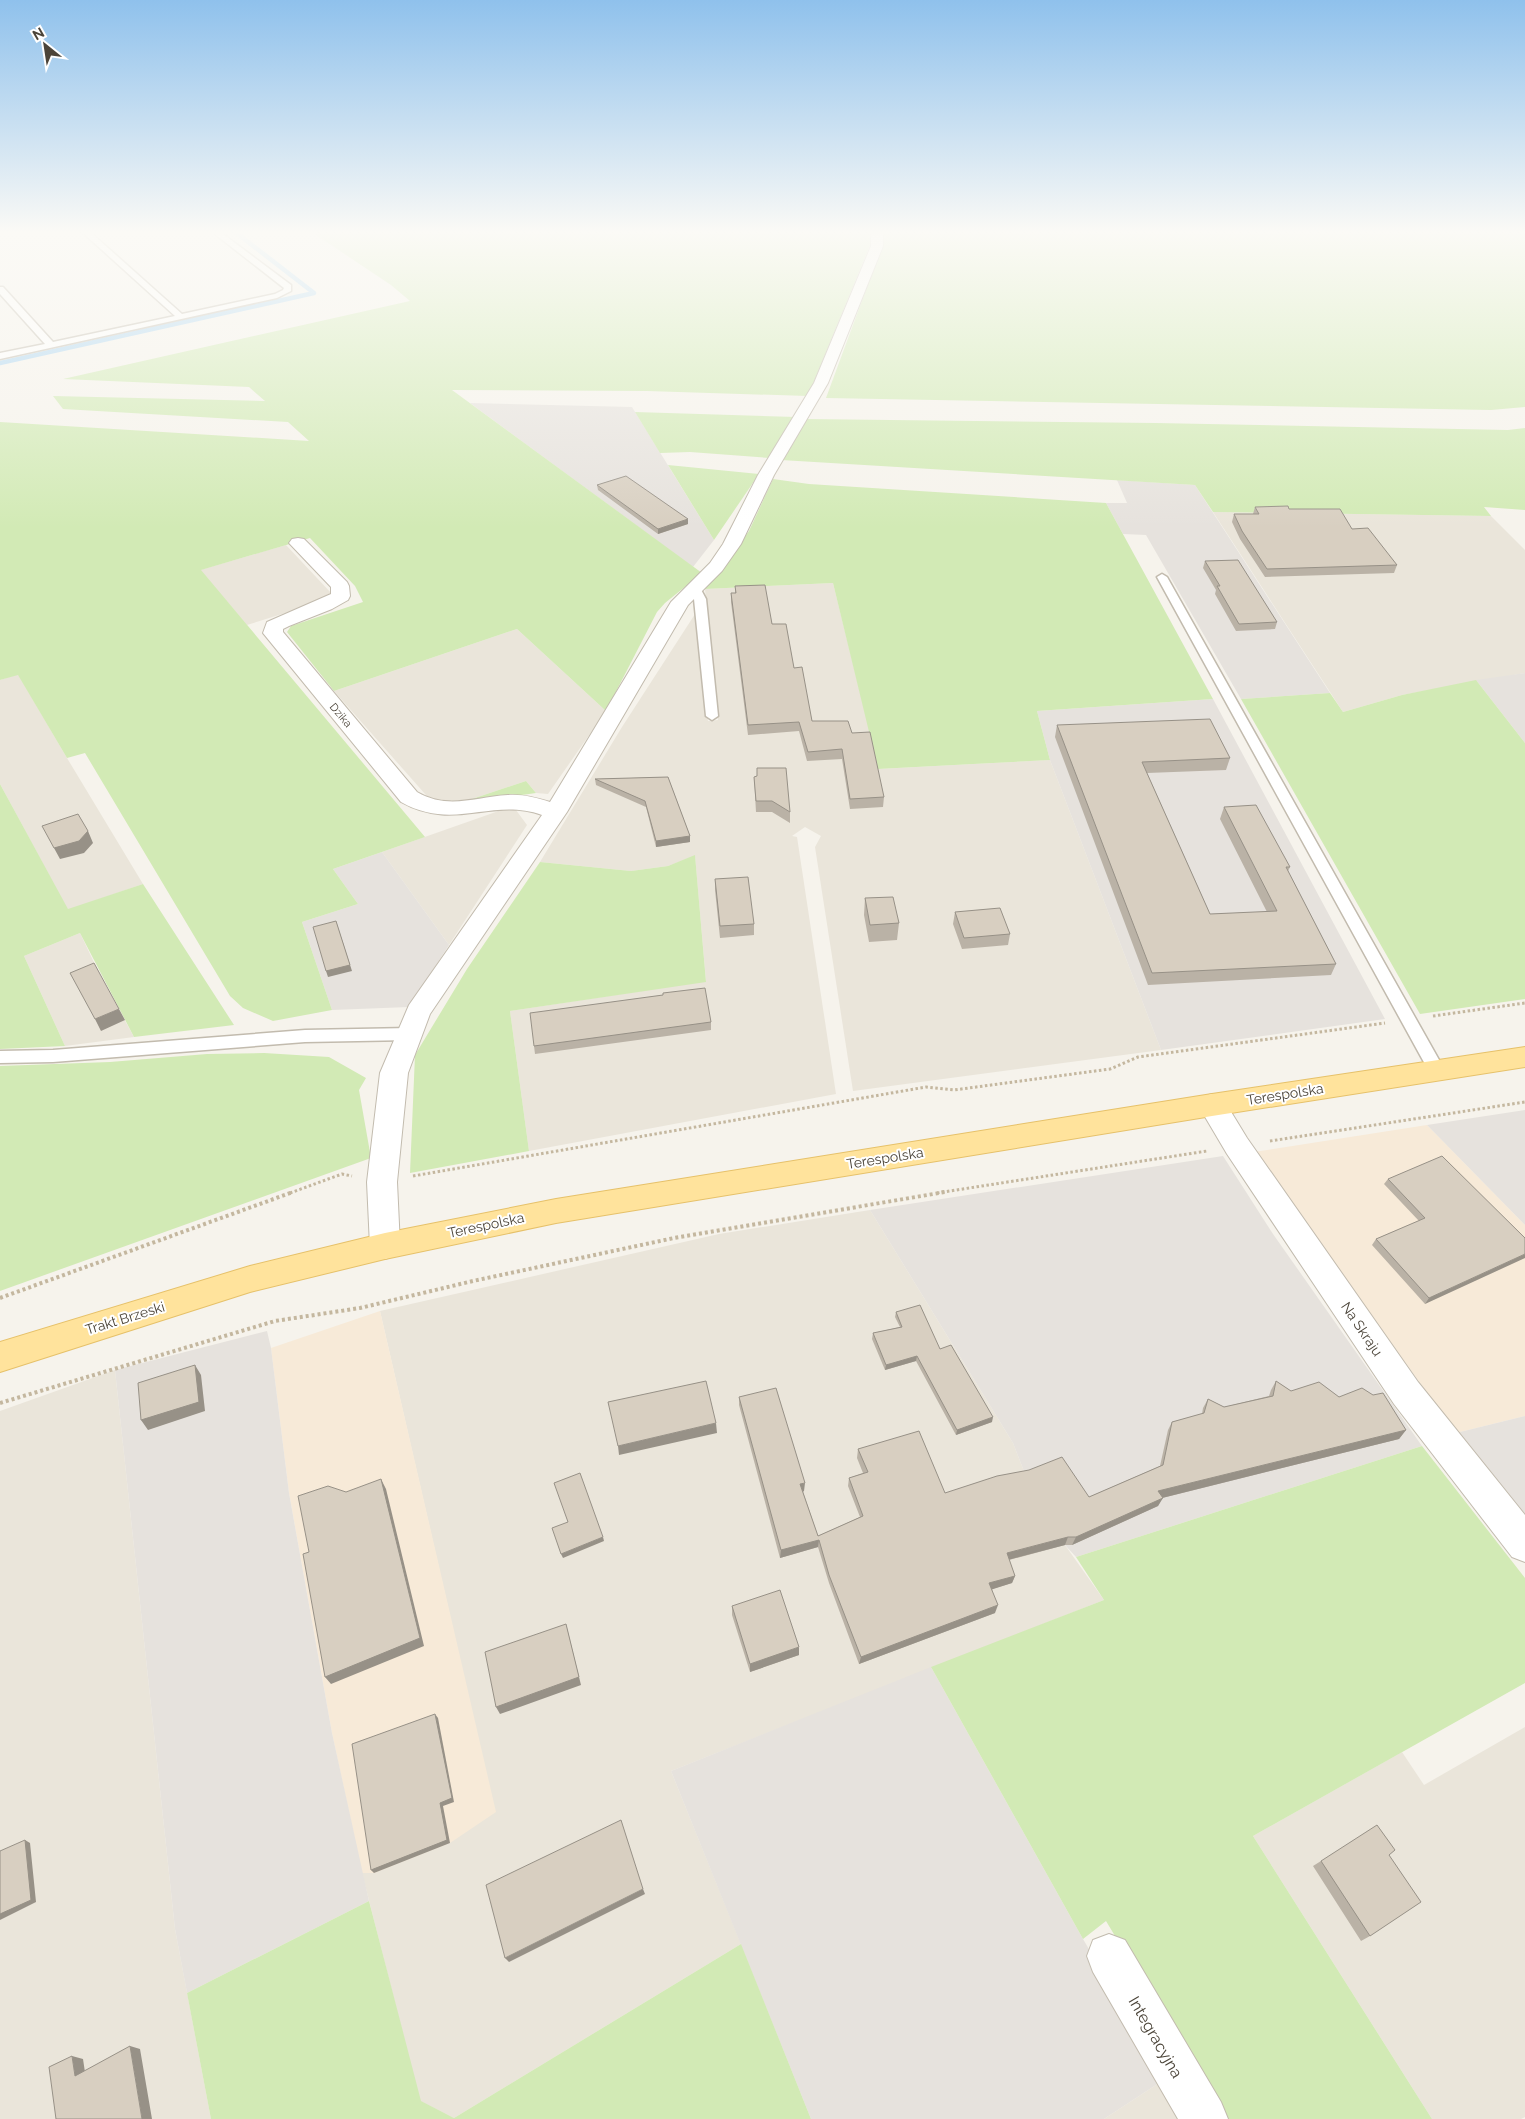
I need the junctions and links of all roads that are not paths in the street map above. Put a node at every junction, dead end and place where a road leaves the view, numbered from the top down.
1 (37, 330) edge
2 (123, 330) edge
3 (843, 330) edge
4 (51, 346) junction
5 (0, 356) edge
6 (298, 543) dead end
7 (1162, 578) dead end
8 (694, 586) junction
9 (712, 716) dead end
10 (556, 812) junction
11 (410, 1034) junction
12 (0, 1057) edge
13 (1525, 1057) edge
14 (1437, 1070) junction
15 (1212, 1105) junction
16 (385, 1246) junction
17 (250, 1279) joint
18 (0, 1357) edge
19 (1525, 1544) edge
20 (1109, 1956) dead end
21 (1204, 2119) edge

1 - 4 lane
2 - 4 lane
3 - 8 street
4 - 5 lane
6 - 10 street, Dzika
7 - 14 lane
8 - 9 lane
8 - 10 street
10 - 11 street
11 - 12 lane
11 - 16 street
13 - 14 main road, Terespolska
14 - 15 main road, Terespolska
15 - 16 main road, Terespolska
15 - 19 street, Na Skraju
16 - 17 main road, Terespolska
17 - 18 main road, Trakt Brzeski
20 - 21 street, Integracyjna

